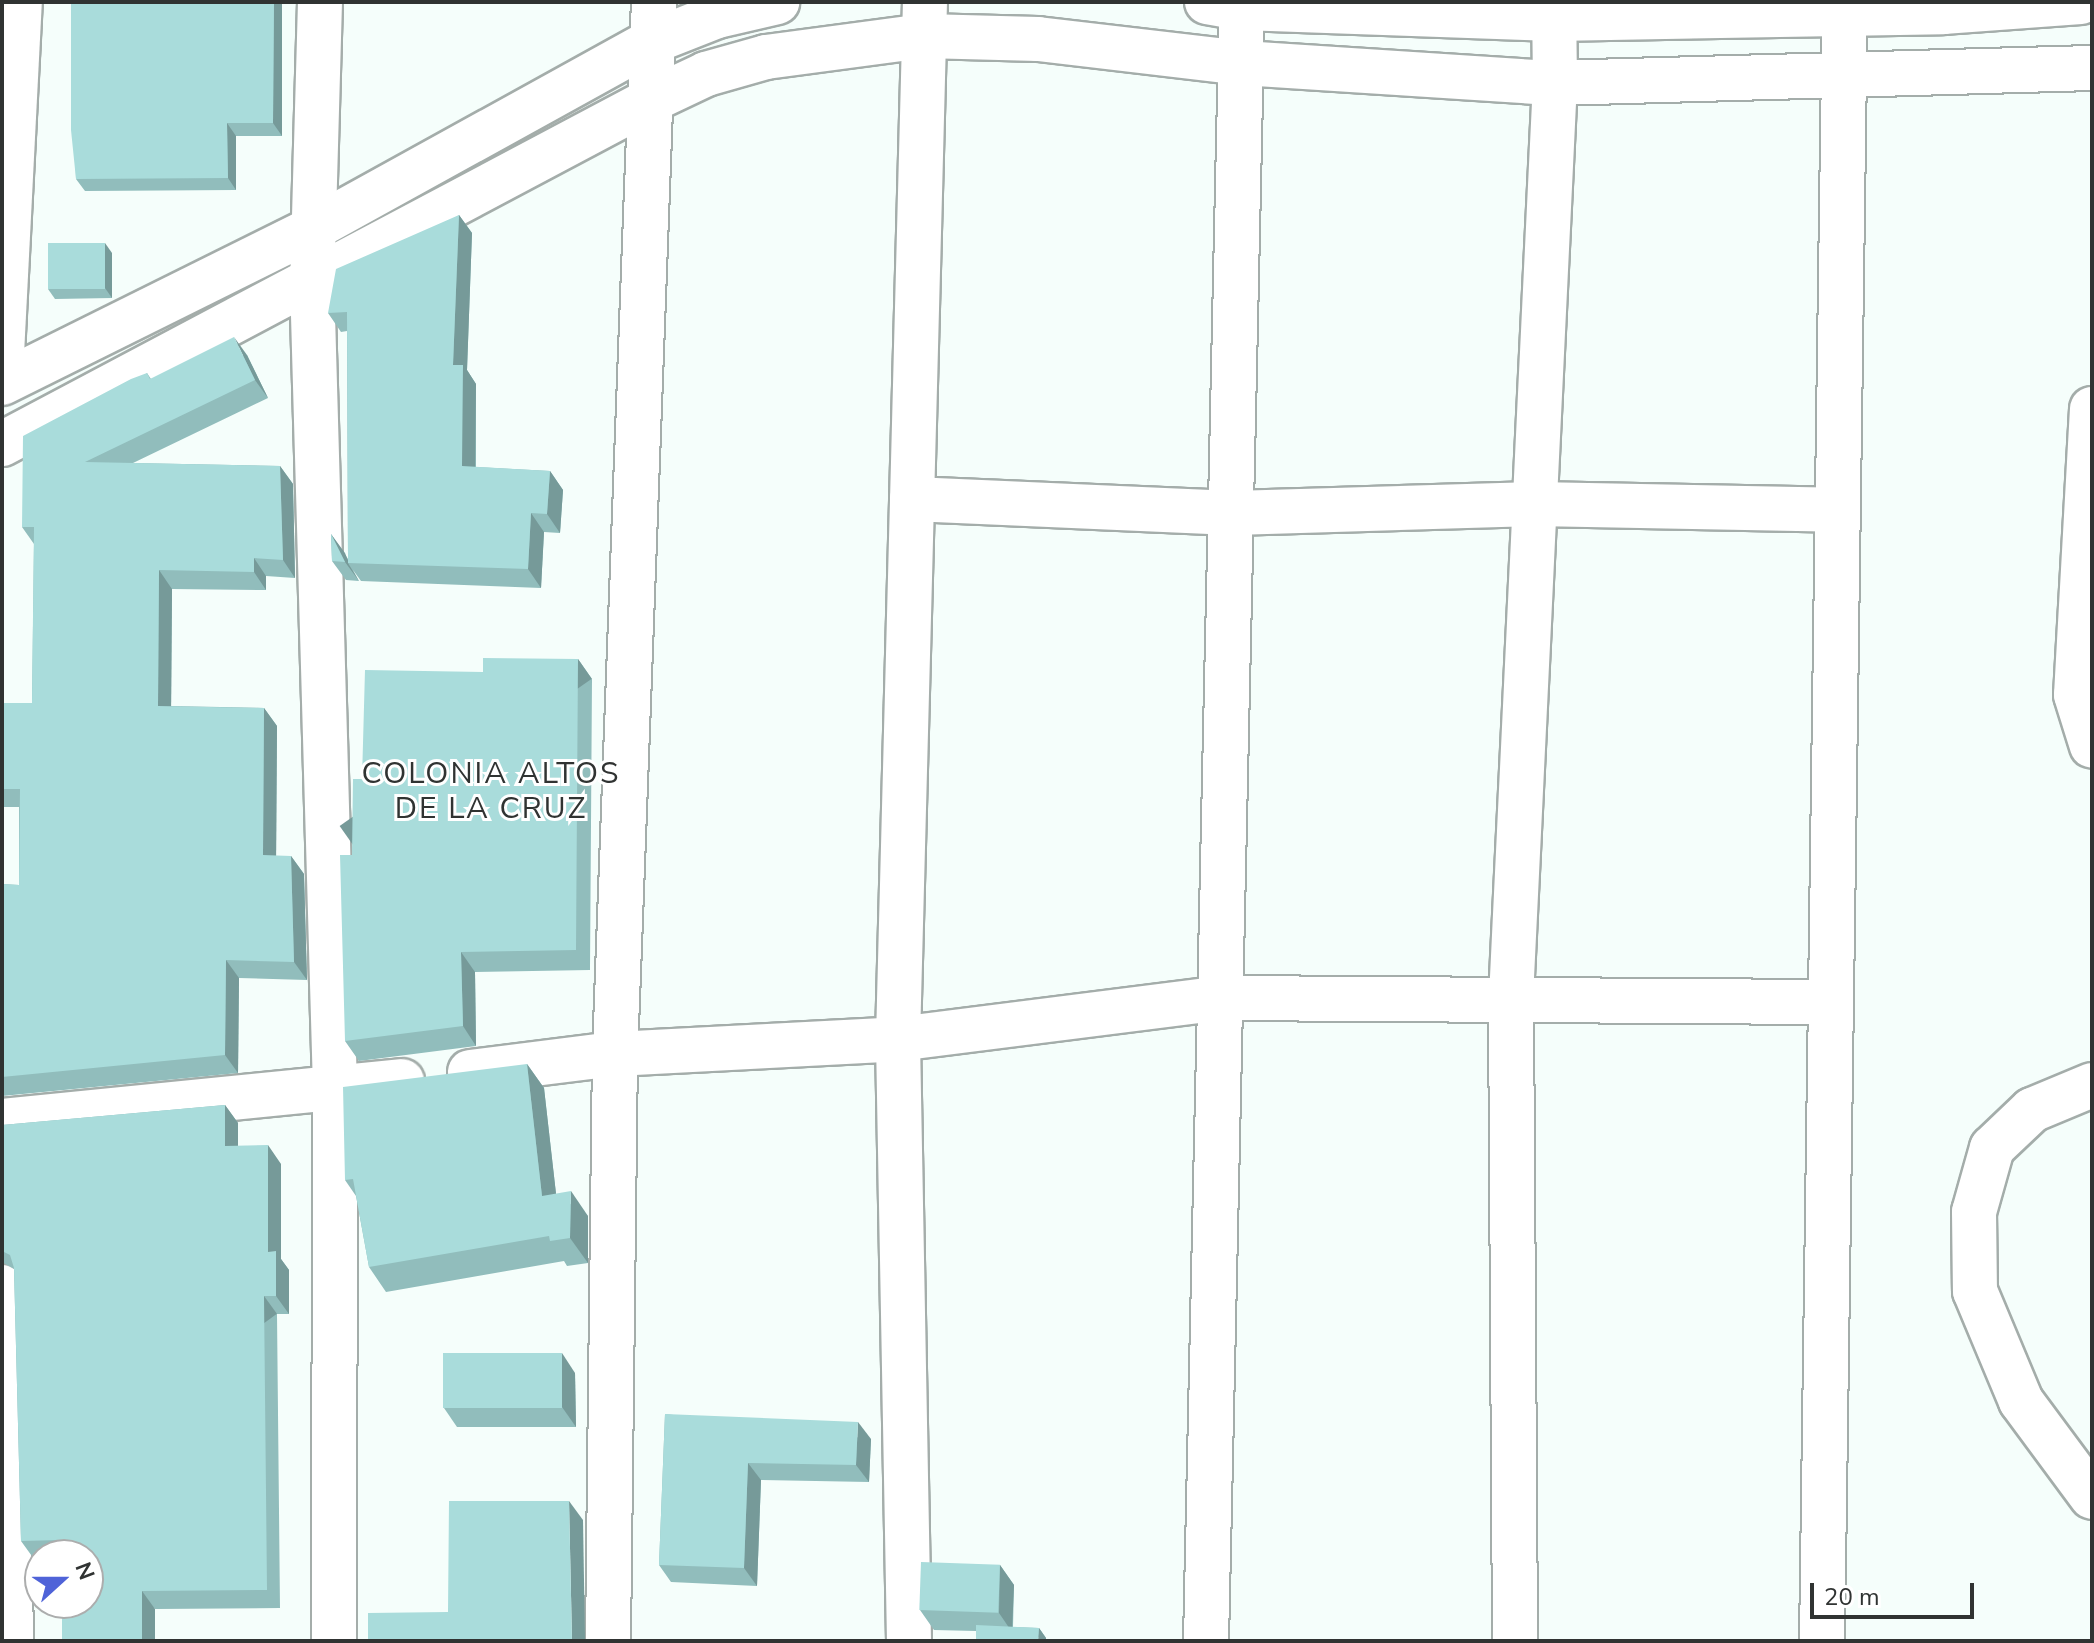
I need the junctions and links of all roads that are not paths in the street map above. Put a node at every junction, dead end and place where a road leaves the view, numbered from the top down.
1 (20, 2) edge
2 (320, 2) edge
3 (777, 2) edge
4 (2081, 2) edge
5 (1230, 4) edge
6 (1845, 8) edge
7 (1554, 10) edge
8 (924, 19) edge
9 (653, 22) edge
10 (1242, 63) junction
11 (2092, 68) edge
12 (1844, 74) junction
13 (1555, 83) junction
14 (649, 101) junction
15 (312, 229) junction
16 (312, 280) junction
17 (2, 354) edge
18 (2, 383) edge
19 (2092, 409) edge
20 (2, 444) edge
21 (912, 499) junction
22 (1535, 504) junction
23 (1837, 510) junction
24 (1233, 513) junction
25 (2092, 746) edge
26 (1222, 998) junction
27 (1511, 998) junction
28 (1829, 1002) junction
29 (898, 1039) junction
30 (615, 1054) junction
31 (2092, 1085) edge
32 (335, 1089) junction
33 (2, 1121) edge
34 (2, 1287) edge
35 (2092, 1497) edge
36 (11, 1641) edge
37 (334, 1641) edge
38 (608, 1641) edge
39 (909, 1641) edge
40 (1206, 1641) edge
41 (1515, 1641) edge
42 (1822, 1641) edge

1 - 17 street
2 - 15 street
3 - 9 street
4 - 6 street
5 - 7 street
5 - 10 street
6 - 7 street
6 - 12 street
7 - 13 street
8 - 10 street
8 - 14 street
8 - 21 street
9 - 14 street
9 - 15 street
10 - 13 street
10 - 24 street
11 - 12 street
12 - 13 street
12 - 23 street
13 - 22 street
14 - 16 street
14 - 30 street
15 - 16 street
15 - 18 street
16 - 20 street
16 - 32 street
19 - 25 street
21 - 24 street
21 - 29 street
22 - 23 street
22 - 24 street
22 - 27 street
23 - 28 street
24 - 26 street
26 - 27 street
26 - 29 street
26 - 40 street
27 - 28 street
27 - 41 street
28 - 42 street
29 - 30 street
29 - 39 street
30 - 32 street
30 - 38 street
31 - 35 street
32 - 33 street
32 - 37 street
34 - 36 street

